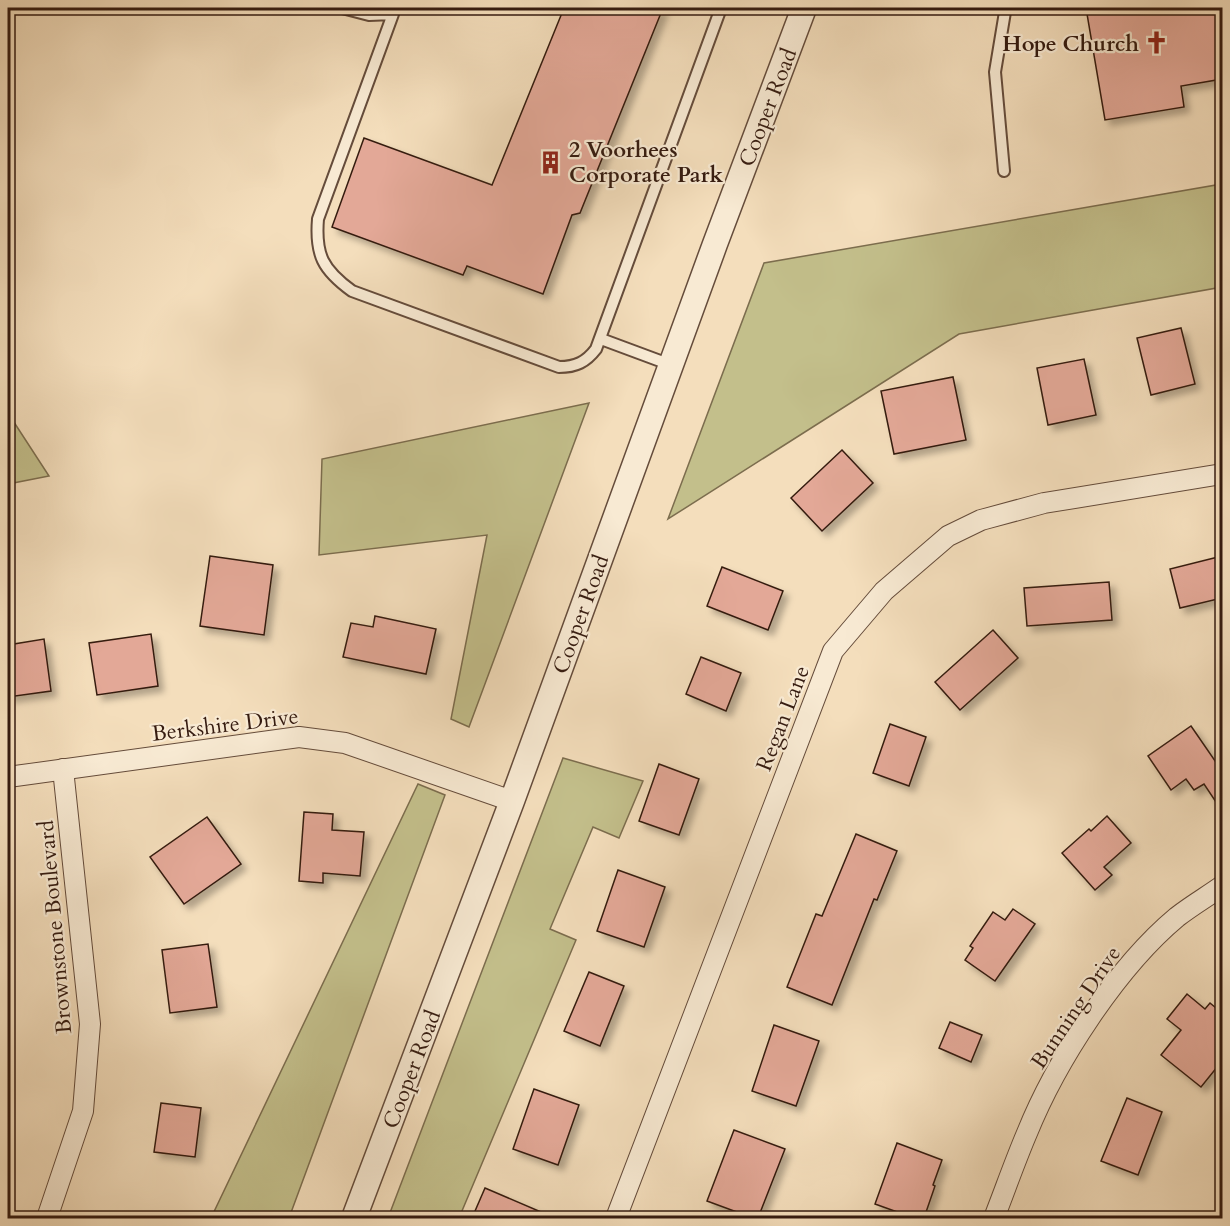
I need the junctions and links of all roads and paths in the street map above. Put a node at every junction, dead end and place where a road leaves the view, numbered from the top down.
1 (342, 8) edge
2 (722, 8) edge
3 (804, 8) edge
4 (1007, 8) edge
5 (1004, 171) dead end
6 (601, 339) junction
7 (671, 365) junction
8 (1222, 474) edge
9 (63, 769) junction
10 (8, 777) edge
11 (512, 801) junction
12 (1222, 886) edge
13 (47, 1218) edge
14 (354, 1218) edge
15 (616, 1218) edge
16 (994, 1218) edge

1 - 6 lane
2 - 6 lane
3 - 7 street, Cooper Road
4 - 5 lane
6 - 7 lane
7 - 11 street, Cooper Road
8 - 15 street, Regan Lane
9 - 10 street, Berkshire Drive
9 - 11 street, Berkshire Drive
9 - 13 street, Brownstone Boulevard
11 - 14 street, Cooper Road
12 - 16 street, Bunning Drive

